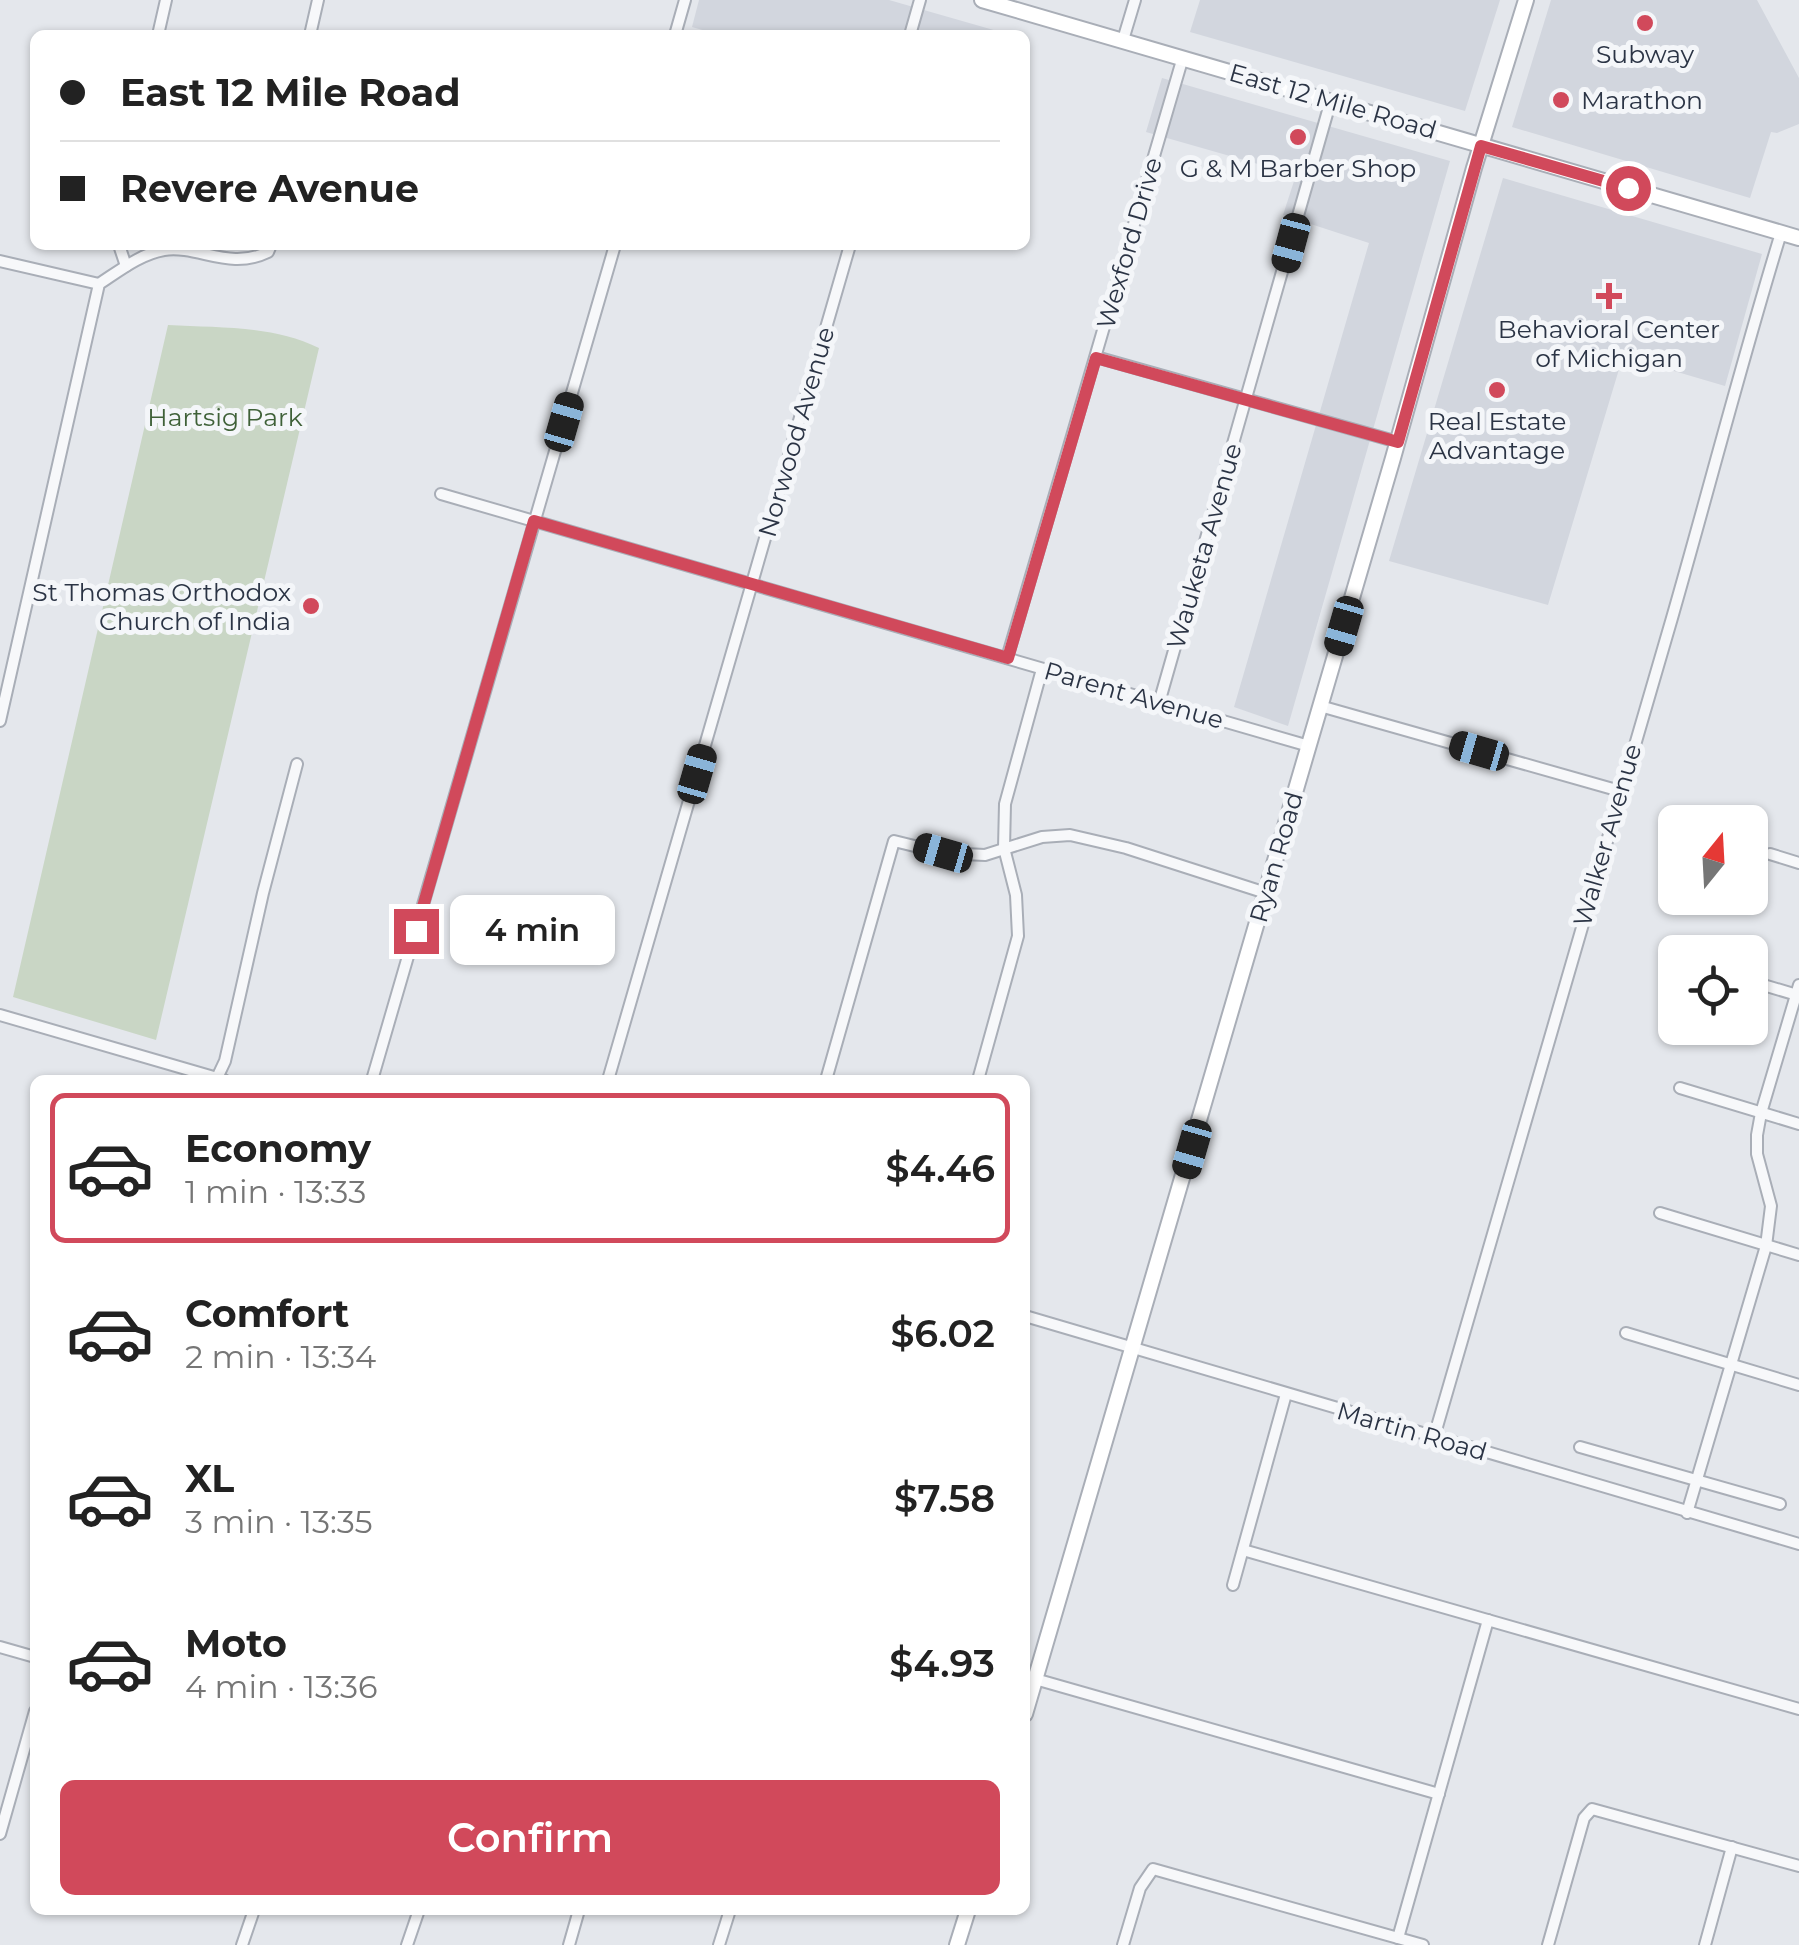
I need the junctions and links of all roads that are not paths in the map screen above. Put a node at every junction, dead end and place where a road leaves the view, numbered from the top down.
1 (166, 0) edge
2 (318, 0) edge
3 (685, 0) edge
4 (920, 0) edge
5 (982, 0) edge
6 (1135, 0) edge
7 (1526, 0) edge
8 (159, 30) edge
9 (311, 30) edge
10 (676, 30) edge
11 (911, 30) edge
12 (1123, 40) junction
13 (1183, 57) junction
14 (1331, 100) junction
15 (1481, 146) junction
16 (1781, 232) junction
17 (1799, 238) edge
18 (121, 250) edge
19 (164, 250) edge
20 (174, 250) edge
21 (266, 250) edge
22 (613, 250) edge
23 (849, 250) edge
24 (0, 261) edge
25 (126, 266) junction
26 (100, 284) junction
27 (1096, 358) junction
28 (1248, 399) junction
29 (1398, 442) junction
30 (442, 494) dead end
31 (534, 521) junction
32 (753, 583) junction
33 (1008, 658) junction
34 (1042, 669) junction
35 (1159, 702) junction
36 (1320, 706) junction
37 (0, 721) edge
38 (1309, 746) junction
39 (297, 764) dead end
40 (1620, 790) junction
41 (1004, 848) junction
42 (1770, 854) dead end
43 (1799, 862) edge
44 (1266, 893) junction
45 (1768, 985) edge
46 (1798, 991) edge
47 (0, 1015) edge
48 (205, 1075) edge
49 (220, 1075) edge
50 (373, 1075) edge
51 (609, 1075) edge
52 (827, 1075) edge
53 (979, 1075) edge
54 (1680, 1088) dead end
55 (1760, 1113) junction
56 (1799, 1124) edge
57 (1660, 1213) dead end
58 (1766, 1246) junction
59 (1799, 1255) edge
60 (1030, 1318) edge
61 (1626, 1333) dead end
62 (1134, 1350) junction
63 (1731, 1365) junction
64 (1799, 1385) edge
65 (1286, 1394) junction
66 (1434, 1437) junction
67 (1580, 1446) dead end
68 (1698, 1482) junction
69 (1780, 1504) dead end
70 (1687, 1513) junction
71 (1799, 1544) edge
72 (1242, 1550) junction
73 (1233, 1584) dead end
74 (1488, 1620) junction
75 (0, 1647) edge
76 (30, 1656) edge
77 (1035, 1679) junction
78 (1030, 1696) edge
79 (1799, 1709) edge
80 (30, 1729) edge
81 (1439, 1794) junction
82 (0, 1834) edge
83 (1732, 1847) junction
84 (1799, 1866) edge
85 (252, 1915) edge
86 (416, 1915) edge
87 (578, 1915) edge
88 (728, 1915) edge
89 (966, 1915) edge
90 (1398, 1938) junction
91 (242, 1945) edge
92 (407, 1945) edge
93 (568, 1945) edge
94 (719, 1945) edge
95 (957, 1945) edge
96 (1123, 1945) edge
97 (1424, 1945) edge
98 (1548, 1945) edge
99 (1705, 1945) edge

1 - 8 street
2 - 9 street
3 - 10 street
4 - 11 street
5 - 12 main road, East 12 Mile Road
6 - 12 street
7 - 15 main road, Ryan Road
12 - 13 main road, East 12 Mile Road
13 - 14 main road, East 12 Mile Road
13 - 27 street, Wexford Drive
14 - 15 main road, East 12 Mile Road
14 - 28 street, Wauketa Avenue
15 - 16 main road, East 12 Mile Road
15 - 29 main road, Ryan Road
16 - 17 main road, East 12 Mile Road
16 - 40 street, Walker Avenue
18 - 25 street
19 - 25 street
20 - 21 street
22 - 31 street
23 - 32 street, Norwood Avenue
24 - 26 street
25 - 26 street
26 - 37 street
27 - 28 street
27 - 33 street, Wexford Drive
28 - 29 street
28 - 35 street, Wauketa Avenue
29 - 36 main road, Ryan Road
30 - 31 street, Parent Avenue
31 - 32 street, Parent Avenue
31 - 50 street
32 - 33 street, Parent Avenue
32 - 51 street, Norwood Avenue
33 - 34 street, Parent Avenue
34 - 35 street, Parent Avenue
34 - 41 street
35 - 38 street, Parent Avenue
36 - 38 main road, Ryan Road
36 - 40 street
38 - 44 main road, Ryan Road
39 - 49 street
40 - 66 street, Walker Avenue
41 - 44 street
41 - 52 street
41 - 53 street
42 - 43 street
44 - 62 main road, Ryan Road
45 - 46 street
46 - 55 street
47 - 48 street
54 - 55 street
55 - 56 street
55 - 58 street
57 - 58 street
58 - 59 street
58 - 63 street
60 - 62 street, Martin Road
61 - 63 street
62 - 65 street, Martin Road
62 - 77 main road, Ryan Road
63 - 64 street
63 - 68 street
65 - 66 street, Martin Road
65 - 72 street
66 - 70 street, Martin Road
67 - 68 street
68 - 69 street
68 - 70 street
70 - 71 street, Martin Road
72 - 73 street
72 - 74 street
74 - 79 street
74 - 81 street
75 - 76 street
77 - 78 main road, Ryan Road
77 - 81 street
80 - 82 street
81 - 90 street
83 - 84 street
83 - 98 street
83 - 99 street
85 - 91 street
86 - 92 street
87 - 93 street
88 - 94 street
89 - 95 main road
90 - 96 street
90 - 97 street

